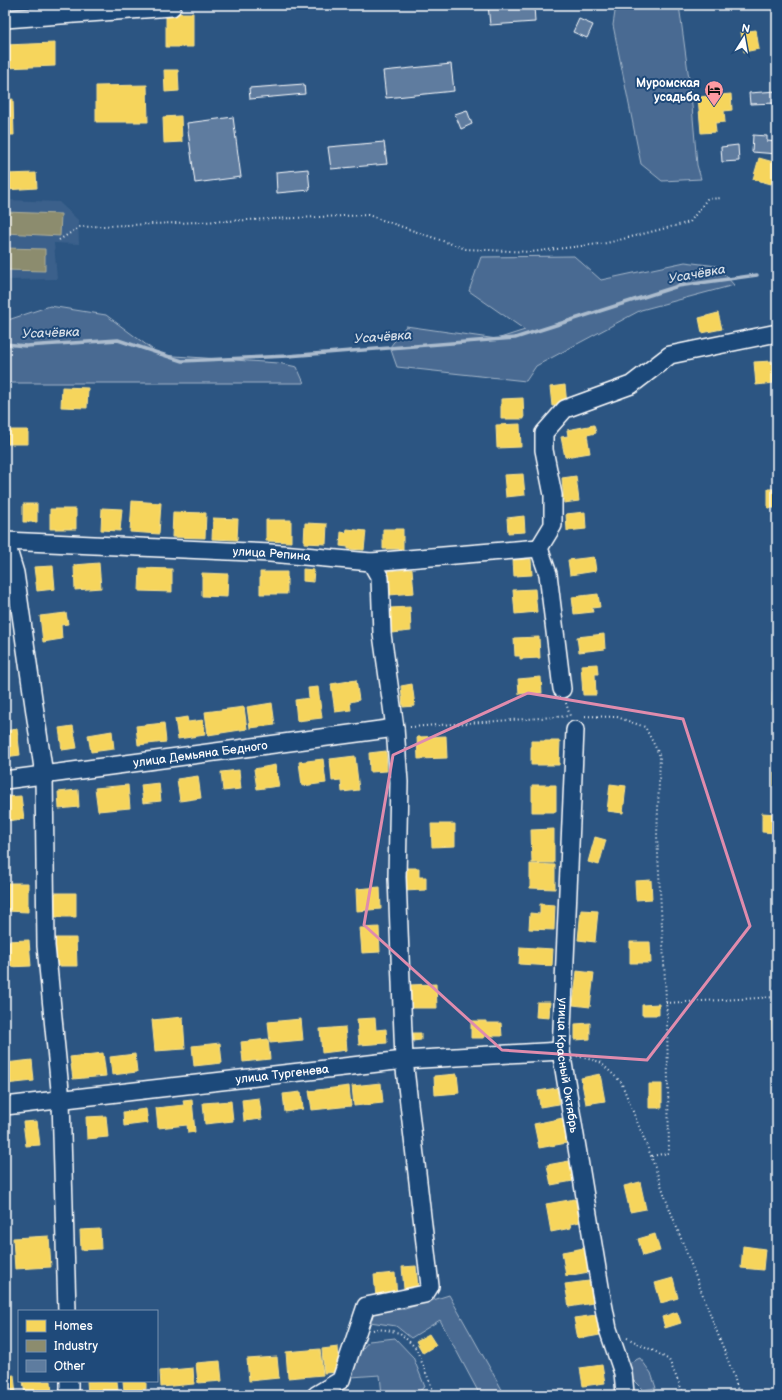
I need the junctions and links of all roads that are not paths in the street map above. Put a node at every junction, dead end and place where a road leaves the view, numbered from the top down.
1 (172, 7) dead end
2 (5, 19) edge
3 (777, 333) edge
4 (5, 541) edge
5 (539, 548) junction
6 (371, 562) junction
7 (562, 689) road end
8 (577, 723) road end
9 (395, 728) junction
10 (44, 775) junction
11 (5, 780) edge
12 (561, 1052) junction
13 (404, 1060) junction
14 (61, 1100) junction
15 (5, 1106) edge
16 (67, 1310) edge
17 (69, 1382) edge
18 (69, 1395) edge
19 (316, 1395) edge
20 (623, 1395) edge

1 - 2 street
3 - 5 street
4 - 6 street, улица Репина
4 - 10 street
5 - 6 street, улица Репина
5 - 7 street
6 - 9 street
8 - 12 street, улица Красный Октябрь
9 - 10 street, улица Демьяна Бедного
9 - 13 street
10 - 11 street, улица Демьяна Бедного
10 - 14 street
12 - 13 street, улица Тургенева
12 - 20 street, улица Красный Октябрь
13 - 14 street, улица Тургенева
13 - 19 street
14 - 15 street, улица Тургенева
14 - 16 street
17 - 18 street

